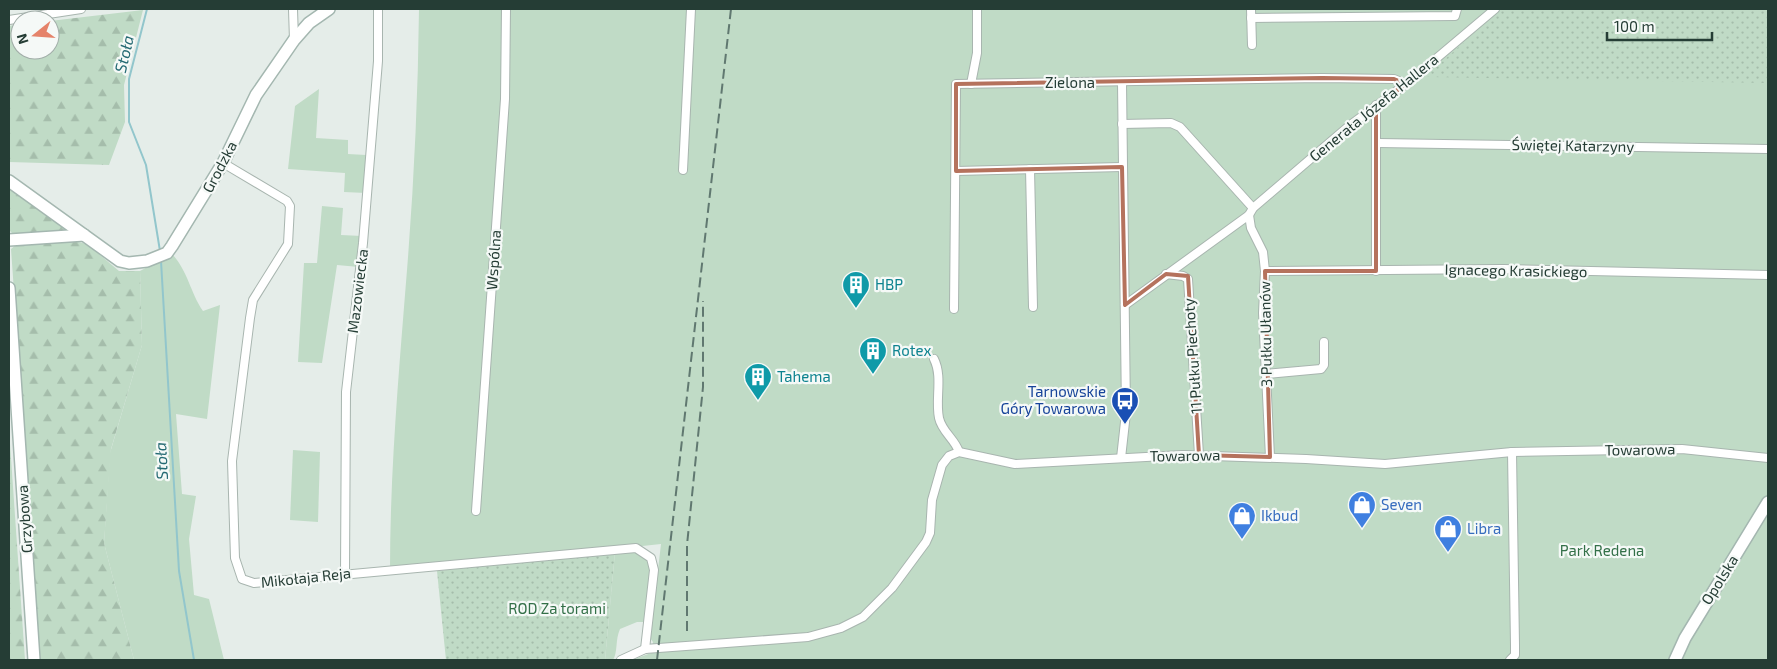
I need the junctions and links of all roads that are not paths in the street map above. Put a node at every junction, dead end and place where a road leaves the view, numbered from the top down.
1 (81, 9) edge
2 (294, 9) edge
3 (329, 9) edge
4 (378, 9) edge
5 (506, 9) edge
6 (692, 9) edge
7 (977, 9) edge
8 (1251, 9) edge
9 (1456, 9) edge
10 (1495, 9) edge
11 (1385, 13) edge
12 (1252, 18) junction
13 (9, 20) edge
14 (294, 40) junction
15 (1252, 45) dead end
16 (1122, 83) junction
17 (971, 84) junction
18 (1406, 84) junction
19 (1376, 105) junction
20 (1122, 124) junction
21 (1378, 143) junction
22 (1768, 149) edge
23 (224, 163) junction
24 (1122, 167) junction
25 (1030, 169) junction
26 (683, 170) dead end
27 (956, 171) junction
28 (9, 181) edge
29 (1251, 211) junction
30 (84, 235) junction
31 (9, 240) edge
32 (1265, 270) junction
33 (1376, 271) junction
34 (1166, 274) junction
35 (1768, 275) edge
36 (9, 288) edge
37 (1128, 304) junction
38 (1033, 307) dead end
39 (954, 309) dead end
40 (1324, 342) dead end
41 (934, 359) dead end
42 (1266, 374) junction
43 (959, 452) junction
44 (1512, 452) junction
45 (1199, 455) junction
46 (1270, 457) junction
47 (1121, 458) junction
48 (1768, 458) edge
49 (1768, 502) edge
50 (476, 511) dead end
51 (345, 574) junction
52 (645, 649) junction
53 (34, 660) edge
54 (621, 660) edge
55 (1510, 660) edge
56 (1675, 660) edge

1 - 13 street
2 - 14 street
3 - 14 street, Grodzka
4 - 51 street, Mazowiecka
5 - 50 street, Wspólna
6 - 26 street
7 - 17 street
8 - 12 street
9 - 11 street
10 - 18 street, Generała Józefa Hallera
11 - 12 street
12 - 15 street
14 - 23 street, Grodzka
16 - 17 street, Zielona
16 - 18 street, Zielona
16 - 20 street
17 - 27 street
18 - 19 street, Generała Józefa Hallera
19 - 21 street
19 - 29 street, Generała Józefa Hallera
20 - 24 street
20 - 29 street
21 - 22 street, Świętej Katarzyny
21 - 33 street
23 - 30 street, Grodzka
23 - 51 street, Mikołaja Reja
24 - 25 street
24 - 37 street
25 - 27 street
25 - 38 street
27 - 39 street
28 - 30 street, Grodzka
29 - 32 street, 3 Pułku Ułanów
29 - 34 street, Generała Józefa Hallera
30 - 31 street
32 - 33 street, Ignacego Krasickiego
32 - 42 street, 3 Pułku Ułanów
33 - 35 street, Ignacego Krasickiego
34 - 37 street, Generała Józefa Hallera
34 - 45 street, 11 Pułku Piechoty
36 - 53 street, Grzybowa
37 - 47 street
40 - 42 street
41 - 43 street
42 - 46 street, 3 Pułku Ułanów
43 - 47 street, Towarowa
43 - 52 street
44 - 46 street, Towarowa
44 - 48 street, Towarowa
44 - 55 street
45 - 46 street, Towarowa
45 - 47 street, Towarowa
49 - 56 street, Opolska
51 - 52 street, Mikołaja Reja
52 - 54 street

